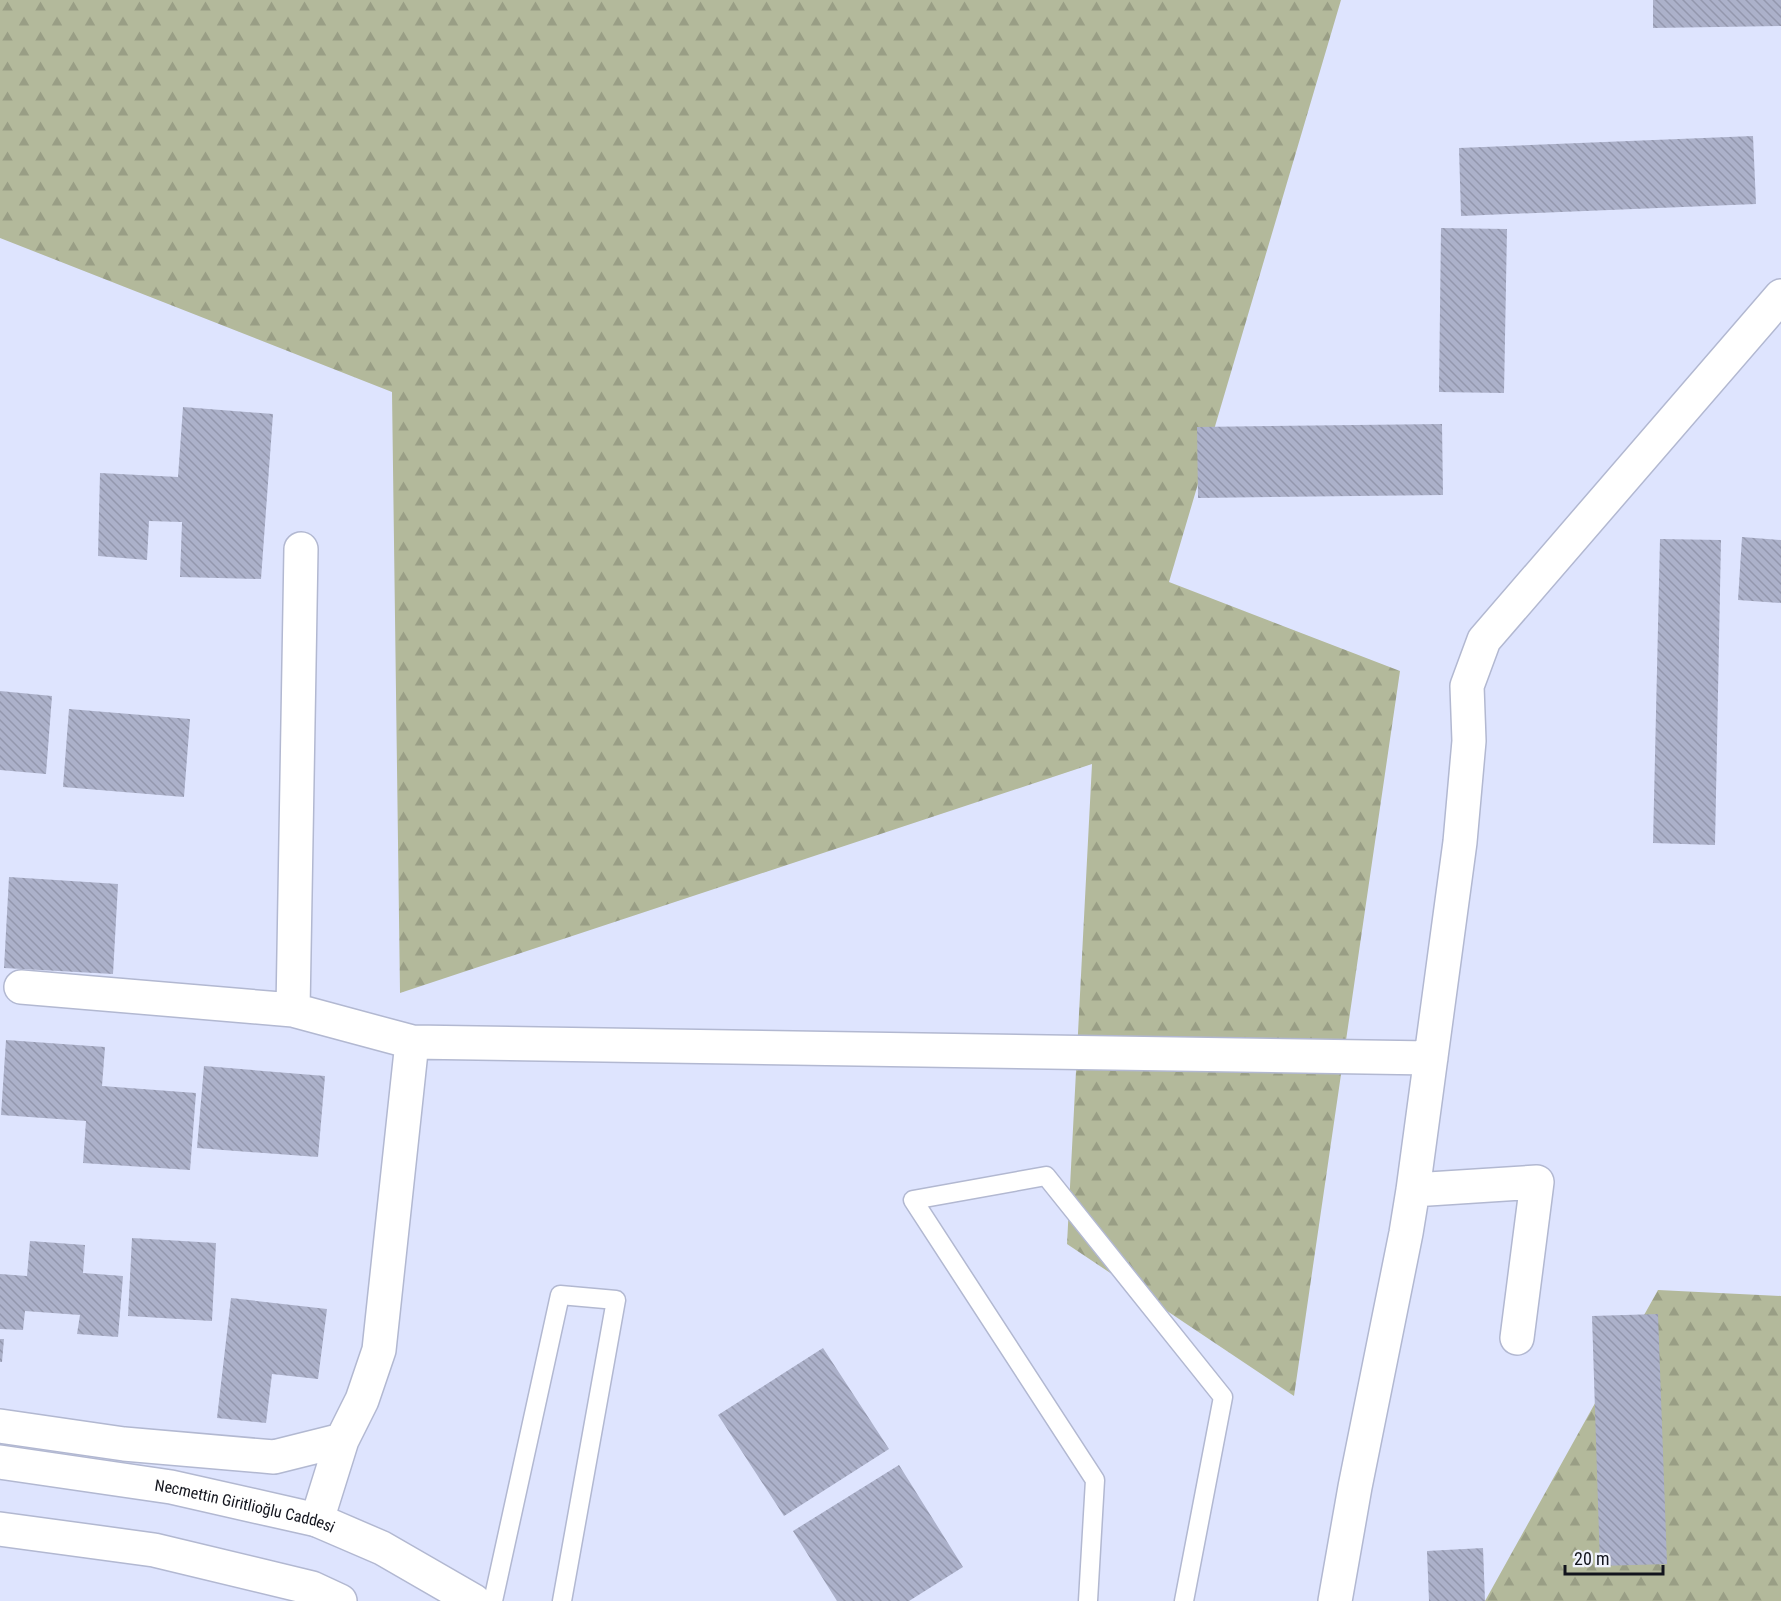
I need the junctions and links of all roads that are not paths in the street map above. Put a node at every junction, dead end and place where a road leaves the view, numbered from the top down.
1 (1781, 296) edge
2 (302, 549) dead end
3 (21, 987) dead end
4 (293, 1010) junction
5 (412, 1042) junction
6 (1431, 1059) junction
7 (1413, 1190) junction
8 (1517, 1338) dead end
9 (0, 1426) edge
10 (342, 1440) junction
11 (0, 1462) edge
12 (317, 1520) junction
13 (0, 1529) edge
14 (340, 1601) edge
15 (474, 1601) edge
16 (493, 1601) edge
17 (562, 1601) edge
18 (1088, 1601) edge
19 (1184, 1601) edge
20 (1335, 1601) edge

1 - 6 street
2 - 4 street
3 - 4 street
4 - 5 street
5 - 6 street
5 - 10 street
6 - 7 street
7 - 8 street
7 - 20 street
9 - 10 street
10 - 12 street
11 - 12 street, Necmettin Giritlioğlu Caddesi
12 - 15 street, Necmettin Giritlioğlu Caddesi
13 - 14 street
16 - 17 lane
18 - 19 lane

